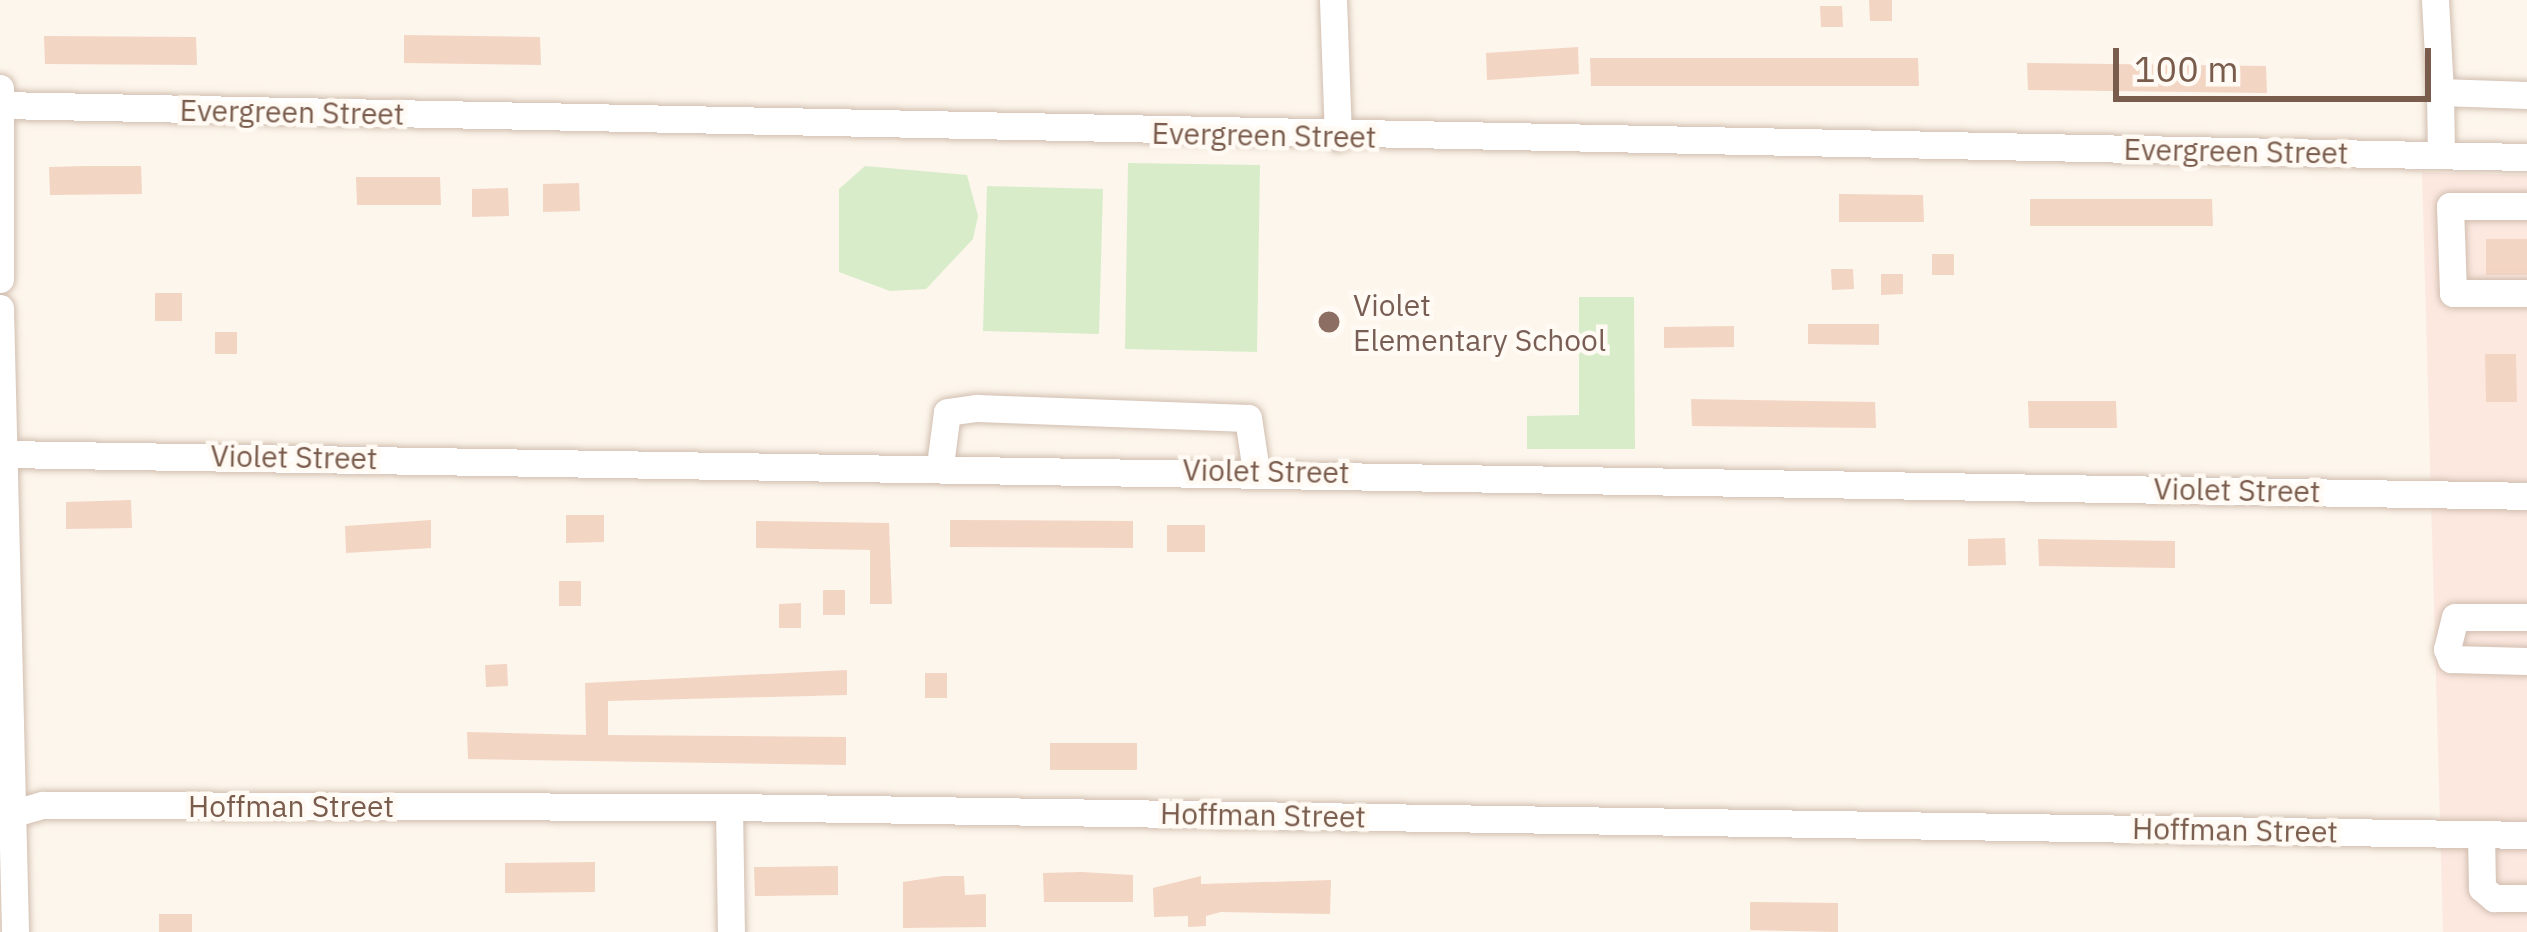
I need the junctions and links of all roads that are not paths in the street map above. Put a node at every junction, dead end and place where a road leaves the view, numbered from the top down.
1 (1333, 0) edge
2 (2435, 0) edge
3 (0, 88) edge
4 (2440, 92) junction
5 (2527, 95) edge
6 (1, 105) edge
7 (1338, 137) junction
8 (2440, 155) junction
9 (2527, 157) edge
10 (2527, 206) edge
11 (0, 279) edge
12 (2527, 292) edge
13 (0, 308) edge
14 (4, 454) junction
15 (940, 465) junction
16 (1256, 471) junction
17 (2527, 496) edge
18 (2527, 617) edge
19 (2527, 662) edge
20 (729, 807) junction
21 (6, 815) edge
22 (2481, 834) junction
23 (2527, 835) edge
24 (2527, 898) edge
25 (15, 932) edge
26 (731, 932) edge

1 - 7 street
2 - 4 street
3 - 6 street
4 - 5 street
4 - 8 street
6 - 7 street, Evergreen Street
6 - 11 street
7 - 8 street, Evergreen Street
8 - 9 street, Evergreen Street
10 - 12 street
13 - 14 street
14 - 15 street, Violet Street
14 - 21 street
15 - 16 street, Violet Street
15 - 16 street
16 - 17 street, Violet Street
18 - 19 street
20 - 21 street, Hoffman Street
20 - 22 street, Hoffman Street
20 - 26 street
21 - 25 street
22 - 23 street, Hoffman Street
22 - 24 street

